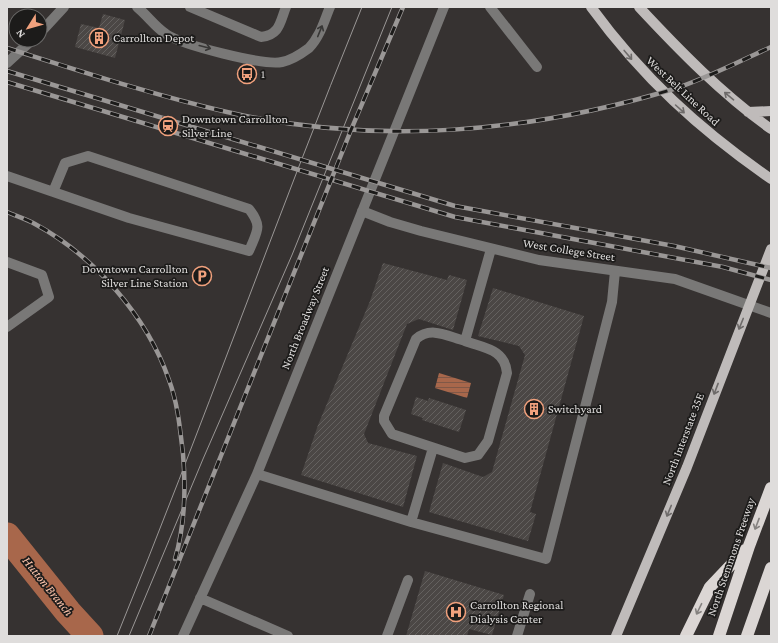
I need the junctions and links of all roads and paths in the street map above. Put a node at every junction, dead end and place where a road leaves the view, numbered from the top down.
1 (64, 7) edge
2 (137, 7) edge
3 (190, 7) edge
4 (286, 7) edge
5 (330, 7) edge
6 (444, 7) edge
7 (490, 7) edge
8 (591, 7) edge
9 (639, 7) edge
10 (48, 24) edge
11 (23, 48) edge
12 (7, 63) edge
13 (537, 67) dead end
14 (771, 111) edge
15 (748, 112) junction
16 (771, 129) edge
17 (7, 176) edge
18 (771, 180) edge
19 (53, 192) junction
20 (362, 210) junction
21 (491, 249) junction
22 (771, 249) edge
23 (7, 262) edge
24 (766, 269) edge
25 (615, 271) junction
26 (771, 313) edge
27 (7, 327) edge
28 (464, 341) junction
29 (433, 448) junction
30 (257, 474) junction
31 (771, 488) edge
32 (411, 522) junction
33 (749, 546) junction
34 (771, 568) edge
35 (408, 580) dead end
36 (530, 594) dead end
37 (200, 598) junction
38 (184, 634) edge
39 (288, 636) edge
40 (387, 636) edge
41 (517, 636) edge
42 (616, 636) edge
43 (686, 636) edge
44 (719, 636) edge
45 (747, 636) edge

1 - 10 street
2 -> 5 street
3 - 4 street
6 - 20 street, North Broadway Street
7 - 13 street
8 -> 18 main road, West Belt Line Road
15 -> 9 main road
11 - 12 street
14 - 15 main road
15 - 16 main road
17 - 19 street
19 - 19 street
20 - 21 street, West College Street
20 - 30 street, North Broadway Street
21 - 25 street, West College Street
21 - 28 street
22 - 24 main road, North Interstate 35E
23 - 27 street
24 -> 42 main road, North Interstate 35E
25 - 26 street, West College Street
25 - 32 street
28 - 29 street
28 - 29 street
29 - 32 street
30 - 32 street
30 - 37 street, North Broadway Street
31 -> 33 highway, North Stemmons Freeway
33 -> 43 highway
33 - 44 highway, North Stemmons Freeway
34 - 45 highway
35 - 40 street
36 - 41 street
37 - 38 street, North Broadway Street
37 - 39 street

